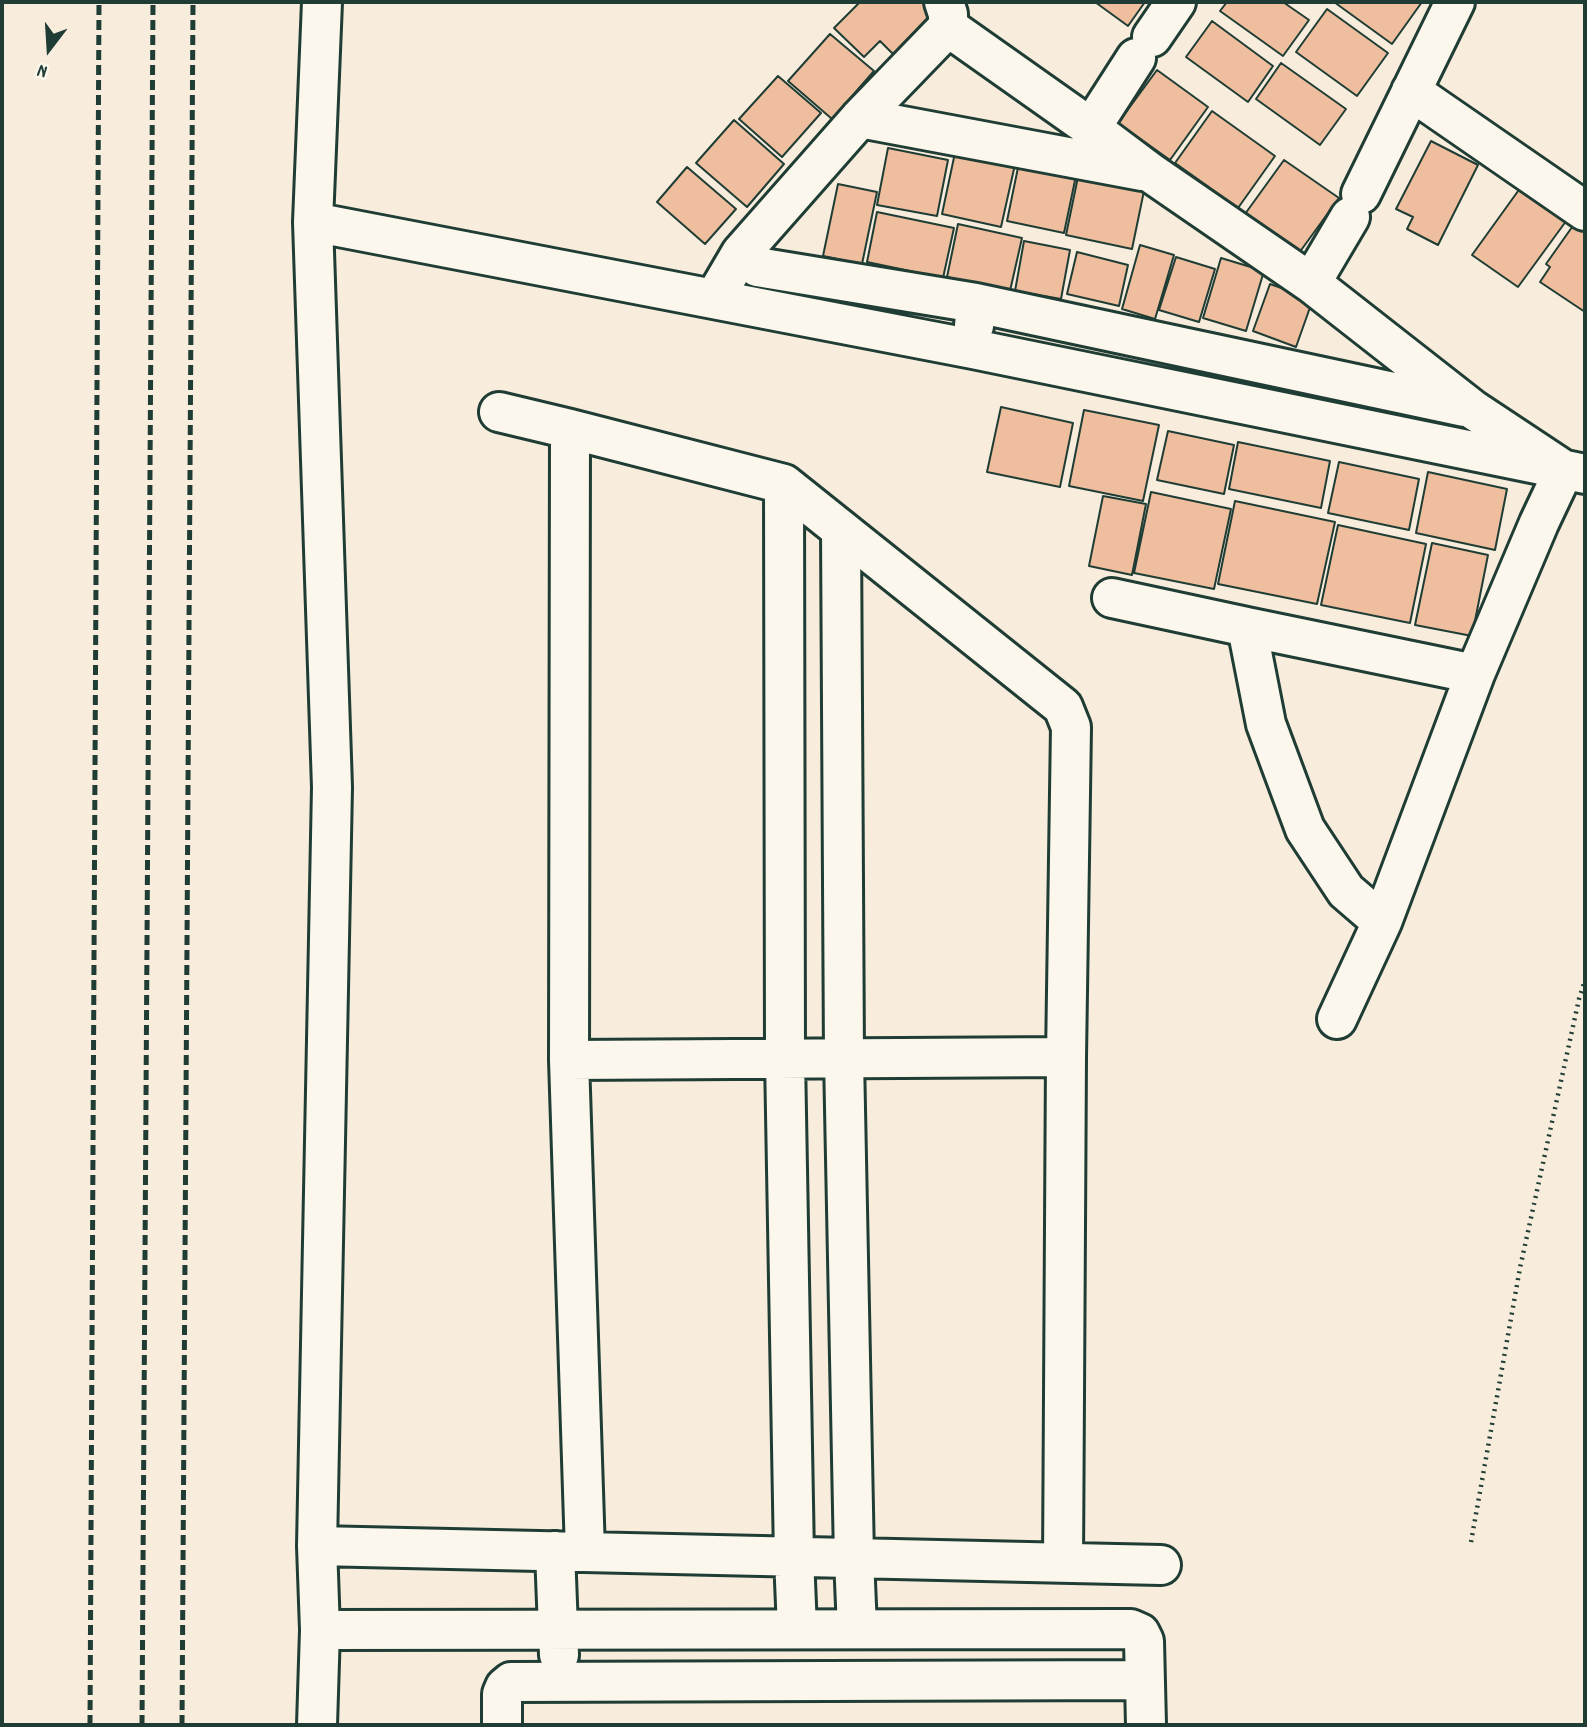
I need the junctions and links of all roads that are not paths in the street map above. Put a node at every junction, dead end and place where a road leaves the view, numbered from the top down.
1 (322, 2) edge
2 (1176, 2) edge
3 (1455, 2) edge
4 (946, 14) edge
5 (1411, 91) junction
6 (860, 118) junction
7 (1091, 128) junction
8 (1151, 173) junction
9 (1585, 211) edge
10 (313, 222) junction
11 (741, 253) junction
12 (1311, 283) junction
13 (714, 299) junction
14 (976, 303) junction
15 (973, 349) junction
16 (1472, 409) junction
17 (499, 412) dead end
18 (570, 429) junction
19 (1575, 472) edge
20 (784, 484) junction
21 (841, 530) junction
22 (1112, 598) dead end
23 (1247, 627) junction
24 (1475, 674) junction
25 (1382, 922) junction
26 (1337, 1019) dead end
27 (1066, 1056) junction
28 (785, 1058) junction
29 (844, 1058) junction
30 (569, 1060) junction
31 (317, 1546) junction
32 (570, 1552) junction
33 (794, 1557) junction
34 (854, 1558) junction
35 (1063, 1563) junction
36 (1161, 1565) dead end
37 (797, 1629) junction
38 (857, 1629) junction
39 (320, 1630) junction
40 (558, 1630) junction
41 (1145, 1680) junction
42 (560, 1681) junction
43 (317, 1725) edge
44 (502, 1725) edge
45 (1146, 1725) edge

1 - 10 street
2 - 7 street
3 - 5 street
4 - 6 street
4 - 7 street
5 - 9 street
5 - 12 street
6 - 8 street
6 - 11 street
7 - 8 street
8 - 12 street
10 - 13 street
10 - 31 street
11 - 13 street
11 - 14 street
12 - 16 street
13 - 15 street
14 - 15 street
14 - 16 street
15 - 19 street
16 - 19 street
17 - 18 street
18 - 20 street
18 - 30 street
19 - 24 street
20 - 21 street
20 - 28 street
21 - 27 street
21 - 29 street
22 - 23 street
23 - 24 street
23 - 25 street
24 - 25 street
25 - 26 street
27 - 29 street
27 - 35 street
28 - 29 street
28 - 30 street
28 - 33 street
29 - 34 street
30 - 32 street
31 - 32 street
31 - 39 street
32 - 33 street
32 - 40 street
33 - 34 street
33 - 37 street
34 - 35 street
34 - 38 street
35 - 36 street
37 - 38 street
37 - 40 street
38 - 41 street
39 - 40 street
39 - 43 street
40 - 42 street
41 - 42 street
41 - 45 street
42 - 44 street

